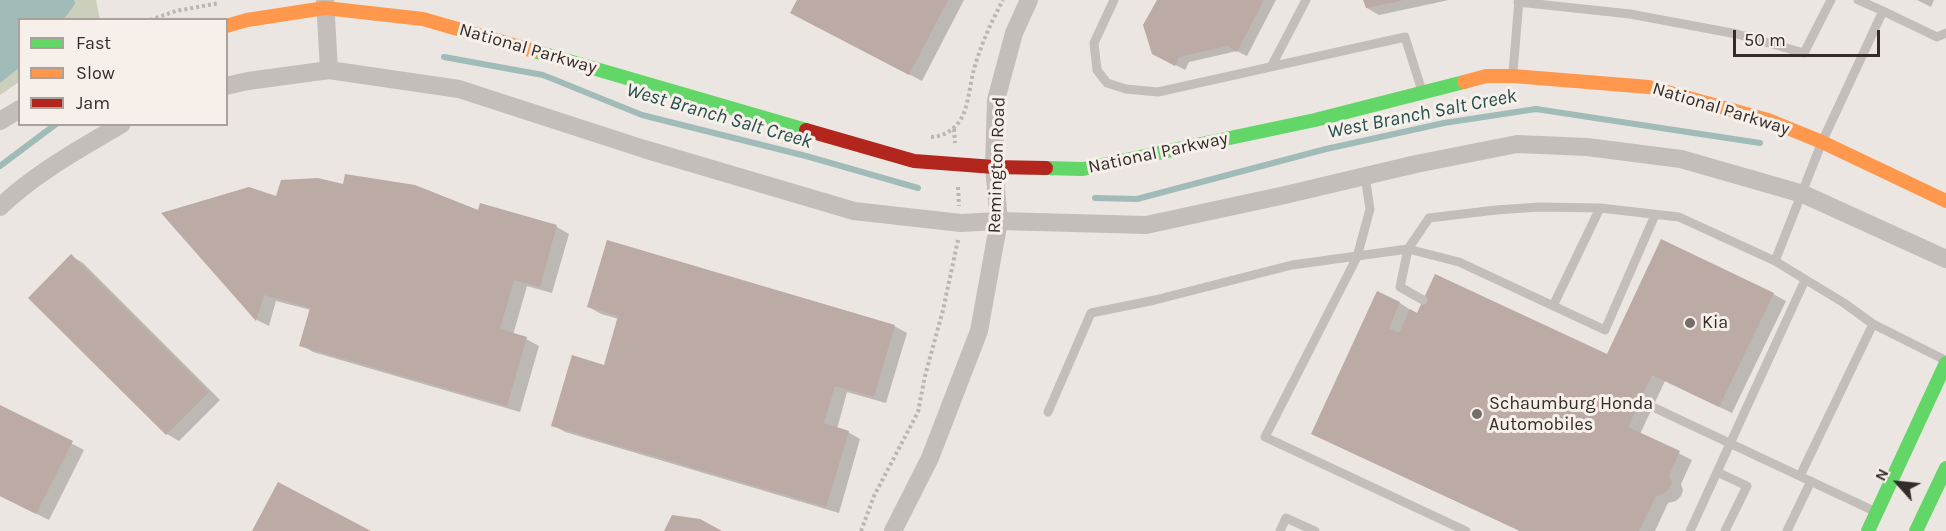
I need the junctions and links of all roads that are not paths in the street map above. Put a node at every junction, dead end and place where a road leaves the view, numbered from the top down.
1 (1029, 0) edge
2 (1114, 0) edge
3 (1306, 0) edge
4 (1831, 0) edge
5 (1858, 0) edge
6 (1518, 1) edge
7 (325, 4) edge
8 (1882, 11) junction
9 (228, 25) edge
10 (1946, 33) edge
11 (1271, 67) junction
12 (329, 70) junction
13 (1513, 76) junction
14 (228, 86) edge
15 (1422, 92) junction
16 (18, 110) edge
17 (0, 121) edge
18 (119, 126) edge
19 (1822, 142) junction
20 (994, 167) junction
21 (1365, 176) junction
22 (1803, 194) junction
23 (1946, 201) edge
24 (0, 207) edge
25 (1600, 208) junction
26 (1655, 214) junction
27 (999, 221) junction
28 (1408, 249) junction
29 (1356, 257) junction
30 (1946, 260) edge
31 (1774, 261) junction
32 (1805, 280) junction
33 (1423, 300) dead end
34 (1553, 306) junction
35 (1873, 324) junction
36 (1946, 362) edge
37 (1640, 401) dead end
38 (1048, 412) dead end
39 (1731, 443) junction
40 (1946, 468) edge
41 (1718, 472) junction
42 (1800, 476) junction
43 (1811, 481) junction
44 (1876, 512) junction
45 (894, 531) edge
46 (1280, 531) edge
47 (1315, 531) edge
48 (1466, 531) edge
49 (1690, 531) edge
50 (1725, 531) edge
51 (1787, 531) edge
52 (1868, 531) edge
53 (1916, 531) edge

1 - 20 street, Remington Road
2 - 11 lane
3 - 11 lane
4 - 6 lane
5 - 8 lane
6 - 13 lane
7 - 9 street, National Parkway
7 - 12 street
7 - 20 street, National Parkway
8 - 10 lane
8 - 19 lane
11 - 15 lane
12 - 14 street
12 - 27 street
13 - 15 street, National Parkway
13 - 19 street, National Parkway
15 - 20 street, National Parkway
16 - 17 street
18 - 24 street
19 - 22 lane
19 - 23 street, National Parkway
20 - 27 street, Remington Road
21 - 22 street
21 - 27 street
21 - 29 lane
22 - 30 street
22 - 31 lane
25 - 26 lane
25 - 28 lane
25 - 34 lane
26 - 31 lane
26 - 34 lane
27 - 45 street, Remington Road
28 - 29 lane
28 - 33 lane
28 - 34 lane
29 - 38 lane
29 - 48 lane
31 - 32 lane
32 - 35 lane
32 - 39 lane
35 - 36 lane
35 - 42 lane
36 - 44 street
37 - 39 lane
39 - 41 lane
39 - 42 lane
40 - 53 street
41 - 49 lane
41 - 50 lane
42 - 43 lane
43 - 44 lane
43 - 51 lane
44 - 52 street
46 - 47 lane

